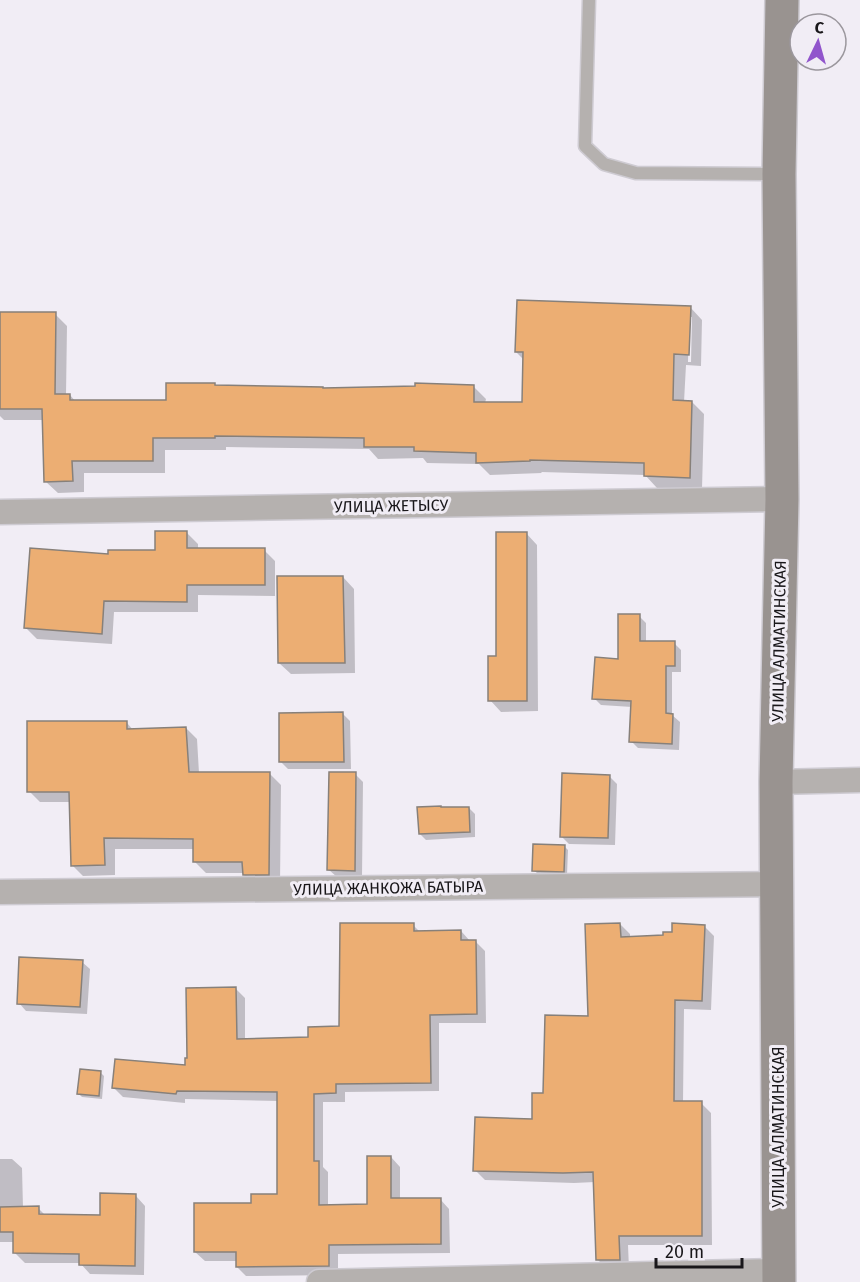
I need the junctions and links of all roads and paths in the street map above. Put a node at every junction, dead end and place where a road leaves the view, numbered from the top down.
1 (589, 0) edge
2 (782, 0) edge
3 (779, 174) junction
4 (782, 499) junction
5 (0, 512) edge
6 (860, 780) edge
7 (776, 782) junction
8 (777, 884) junction
9 (0, 892) edge
10 (779, 1276) edge
11 (319, 1282) edge

1 - 3 lane
2 - 3 street, УЛИЦА АЛМАТИНСКАЯ
3 - 4 street, УЛИЦА АЛМАТИНСКАЯ
4 - 5 street, УЛИЦА ЖЕТЫСУ
4 - 7 street, УЛИЦА АЛМАТИНСКАЯ
6 - 7 street
7 - 8 street, УЛИЦА АЛМАТИНСКАЯ
8 - 9 street, УЛИЦА ЖАНКОЖА БАТЫРА
8 - 10 street, УЛИЦА АЛМАТИНСКАЯ
10 - 11 street

